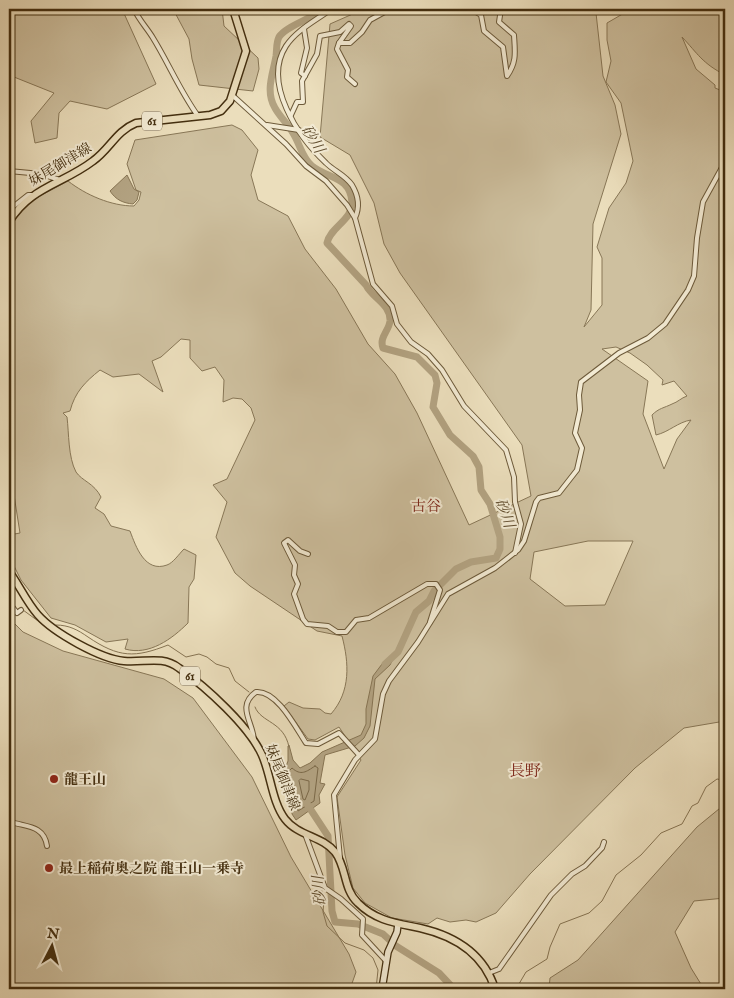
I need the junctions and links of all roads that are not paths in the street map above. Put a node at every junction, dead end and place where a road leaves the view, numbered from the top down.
1 (134, 9) edge
2 (233, 9) edge
3 (390, 9) edge
4 (430, 9) edge
5 (443, 9) edge
6 (471, 9) edge
7 (501, 9) edge
8 (327, 12) dead end
9 (304, 29) junction
10 (339, 43) junction
11 (305, 76) junction
12 (355, 84) dead end
13 (232, 95) junction
14 (291, 115) junction
15 (199, 117) junction
16 (266, 125) junction
17 (298, 130) junction
18 (725, 162) edge
19 (9, 172) edge
20 (60, 180) junction
21 (32, 195) junction
22 (9, 210) edge
23 (354, 216) junction
24 (9, 222) edge
25 (515, 552) junction
26 (308, 554) dead end
27 (9, 571) edge
28 (9, 594) edge
29 (21, 610) dead end
30 (430, 622) junction
31 (254, 740) junction
32 (359, 755) junction
33 (9, 819) edge
34 (305, 834) junction
35 (604, 842) dead end
36 (47, 846) dead end
37 (340, 860) junction
38 (398, 924) junction
39 (386, 961) junction
40 (489, 974) junction
41 (382, 989) edge
42 (495, 989) edge

1 - 15 street
2 - 13 main road, 妹尾御津線 / 61
3 - 10 street
4 - 5 street
6 - 7 street
8 - 9 street
9 - 11 street
9 - 14 street
10 - 11 street
10 - 12 street
11 - 14 street
13 - 15 main road, 妹尾御津線 / 61
13 - 16 street
14 - 17 street
15 - 20 main road, 妹尾御津線 / 61
16 - 17 street
16 - 23 street
17 - 23 street
18 - 25 street
19 - 20 street
20 - 21 main road, 妹尾御津線 / 61
21 - 22 street
21 - 24 main road, 妹尾御津線 / 61
23 - 25 street
25 - 30 street
26 - 30 street
27 - 31 main road, 妹尾御津線 / 61
28 - 29 street
30 - 32 street
31 - 32 street
31 - 34 main road, 妹尾御津線 / 61
32 - 37 street
33 - 36 street
34 - 37 main road, 妹尾御津線 / 61
34 - 39 street
35 - 40 street
37 - 38 main road, 妹尾御津線 / 61
38 - 39 main road
38 - 40 main road, 妹尾御津線 / 61
39 - 41 main road
40 - 42 main road, 妹尾御津線 / 61

